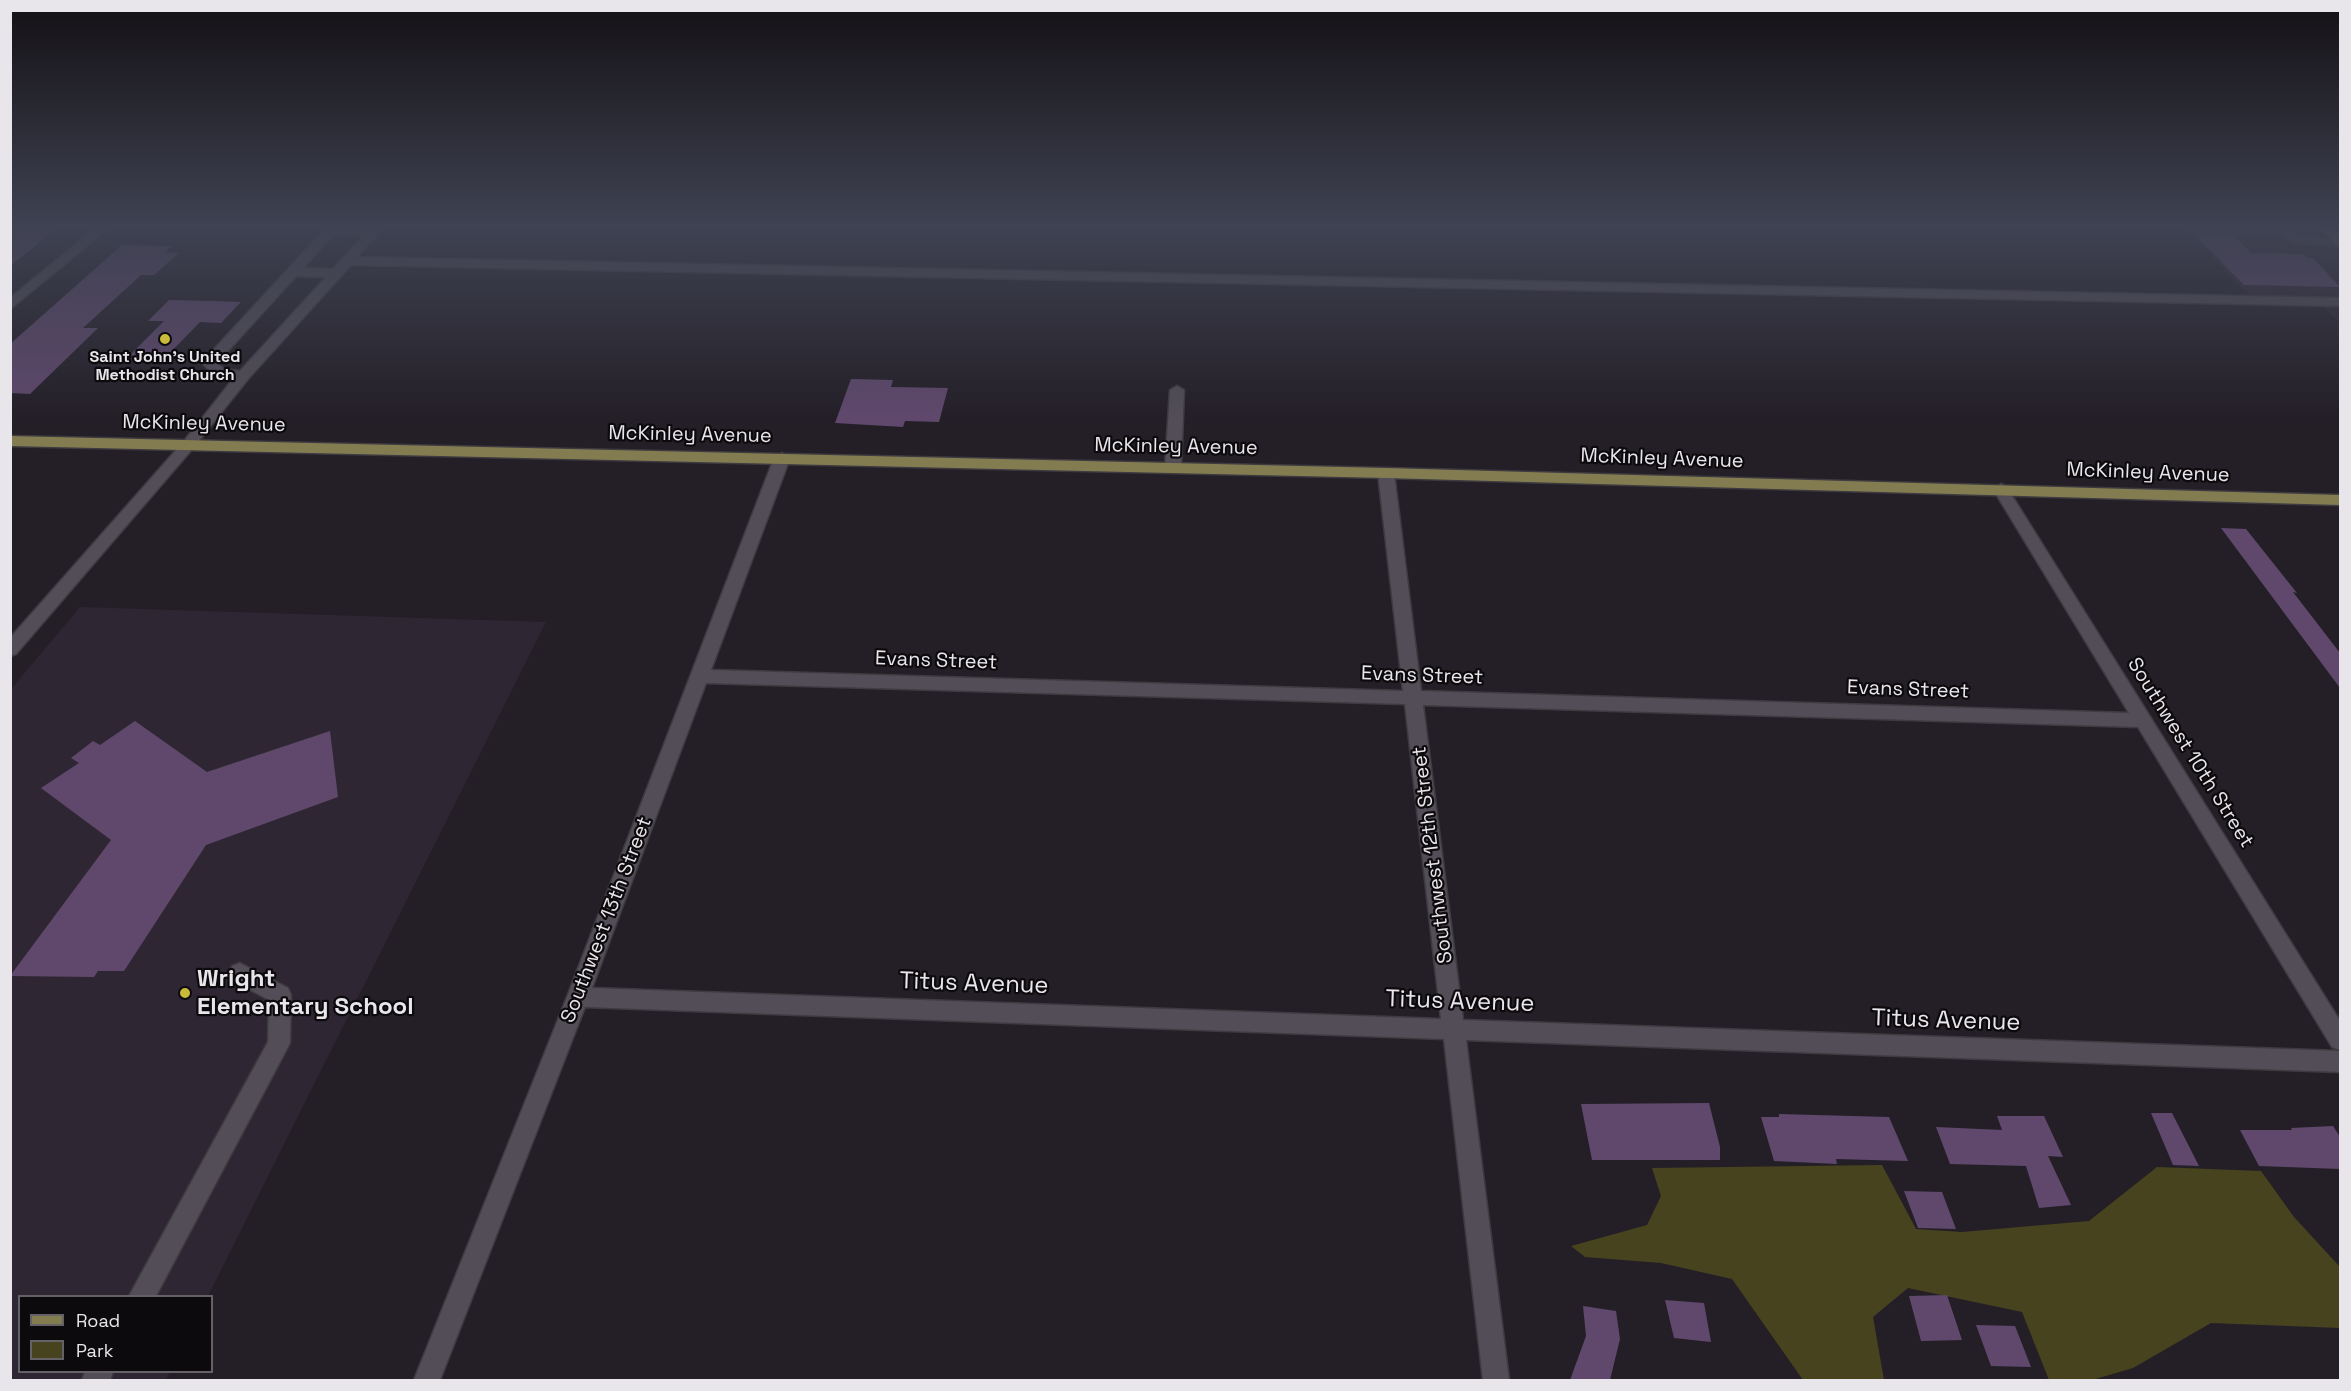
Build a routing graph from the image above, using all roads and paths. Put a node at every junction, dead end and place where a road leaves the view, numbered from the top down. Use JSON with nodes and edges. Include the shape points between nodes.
{"nodes":[{"id":1,"x":26,"y":292,"type":"edge"},
{"id":2,"x":273,"y":292,"type":"edge"},
{"id":3,"x":320,"y":292,"type":"edge"},
{"id":4,"x":1850,"y":292,"type":"edge"},
{"id":5,"x":2340,"y":302,"type":"edge"},
{"id":6,"x":10,"y":305,"type":"edge"},
{"id":7,"x":243,"y":376,"type":"junction"},
{"id":8,"x":1177,"y":390,"type":"dead end"},
{"id":9,"x":10,"y":441,"type":"edge"},
{"id":10,"x":189,"y":444,"type":"junction"},
{"id":11,"x":782,"y":458,"type":"junction"},
{"id":12,"x":1173,"y":468,"type":"junction"},
{"id":13,"x":1386,"y":473,"type":"junction"},
{"id":14,"x":2001,"y":489,"type":"junction"},
{"id":15,"x":2340,"y":500,"type":"edge"},
{"id":16,"x":10,"y":650,"type":"edge"},
{"id":17,"x":700,"y":676,"type":"junction"},
{"id":18,"x":1414,"y":698,"type":"junction"},
{"id":19,"x":2143,"y":720,"type":"junction"},
{"id":20,"x":240,"y":973,"type":"dead end"},
{"id":21,"x":578,"y":997,"type":"junction"},
{"id":22,"x":1454,"y":1029,"type":"junction"},
{"id":23,"x":2340,"y":1040,"type":"edge"},
{"id":24,"x":2340,"y":1062,"type":"edge"},
{"id":25,"x":143,"y":1295,"type":"edge"},
{"id":26,"x":427,"y":1380,"type":"edge"},
{"id":27,"x":1497,"y":1380,"type":"edge"}],
"edges":[{"from":1,"to":6,"type":"street"},
{"from":2,"to":7,"type":"street","via":[[209,363],[220,373]]},
{"from":3,"to":7,"type":"street"},
{"from":4,"to":5,"type":"street"},
{"from":7,"to":10,"type":"street"},
{"from":8,"to":12,"type":"street"},
{"from":9,"to":10,"type":"main road","name":"McKinley Avenue"},
{"from":10,"to":11,"type":"main road","name":"McKinley Avenue"},
{"from":10,"to":16,"type":"street"},
{"from":11,"to":12,"type":"main road","name":"McKinley Avenue"},
{"from":11,"to":17,"type":"street","name":"Southwest 13th Street"},
{"from":12,"to":13,"type":"main road","name":"McKinley Avenue"},
{"from":13,"to":14,"type":"main road","name":"McKinley Avenue"},
{"from":13,"to":18,"type":"street","name":"Southwest 12th Street"},
{"from":14,"to":15,"type":"main road","name":"McKinley Avenue"},
{"from":14,"to":19,"type":"street","name":"Southwest 10th Street"},
{"from":17,"to":18,"type":"street","name":"Evans Street"},
{"from":17,"to":21,"type":"street","name":"Southwest 13th Street"},
{"from":18,"to":19,"type":"street","name":"Evans Street"},
{"from":18,"to":22,"type":"street","name":"Southwest 12th Street"},
{"from":19,"to":23,"type":"street","name":"Southwest 10th Street"},
{"from":20,"to":25,"type":"street","via":[[280,995],[279,1043]]},
{"from":21,"to":22,"type":"street","name":"Titus Avenue"},
{"from":21,"to":26,"type":"street","name":"Southwest 13th Street"},
{"from":22,"to":24,"type":"street","name":"Titus Avenue"},
{"from":22,"to":27,"type":"street","name":"Southwest 12th Street"}]}
